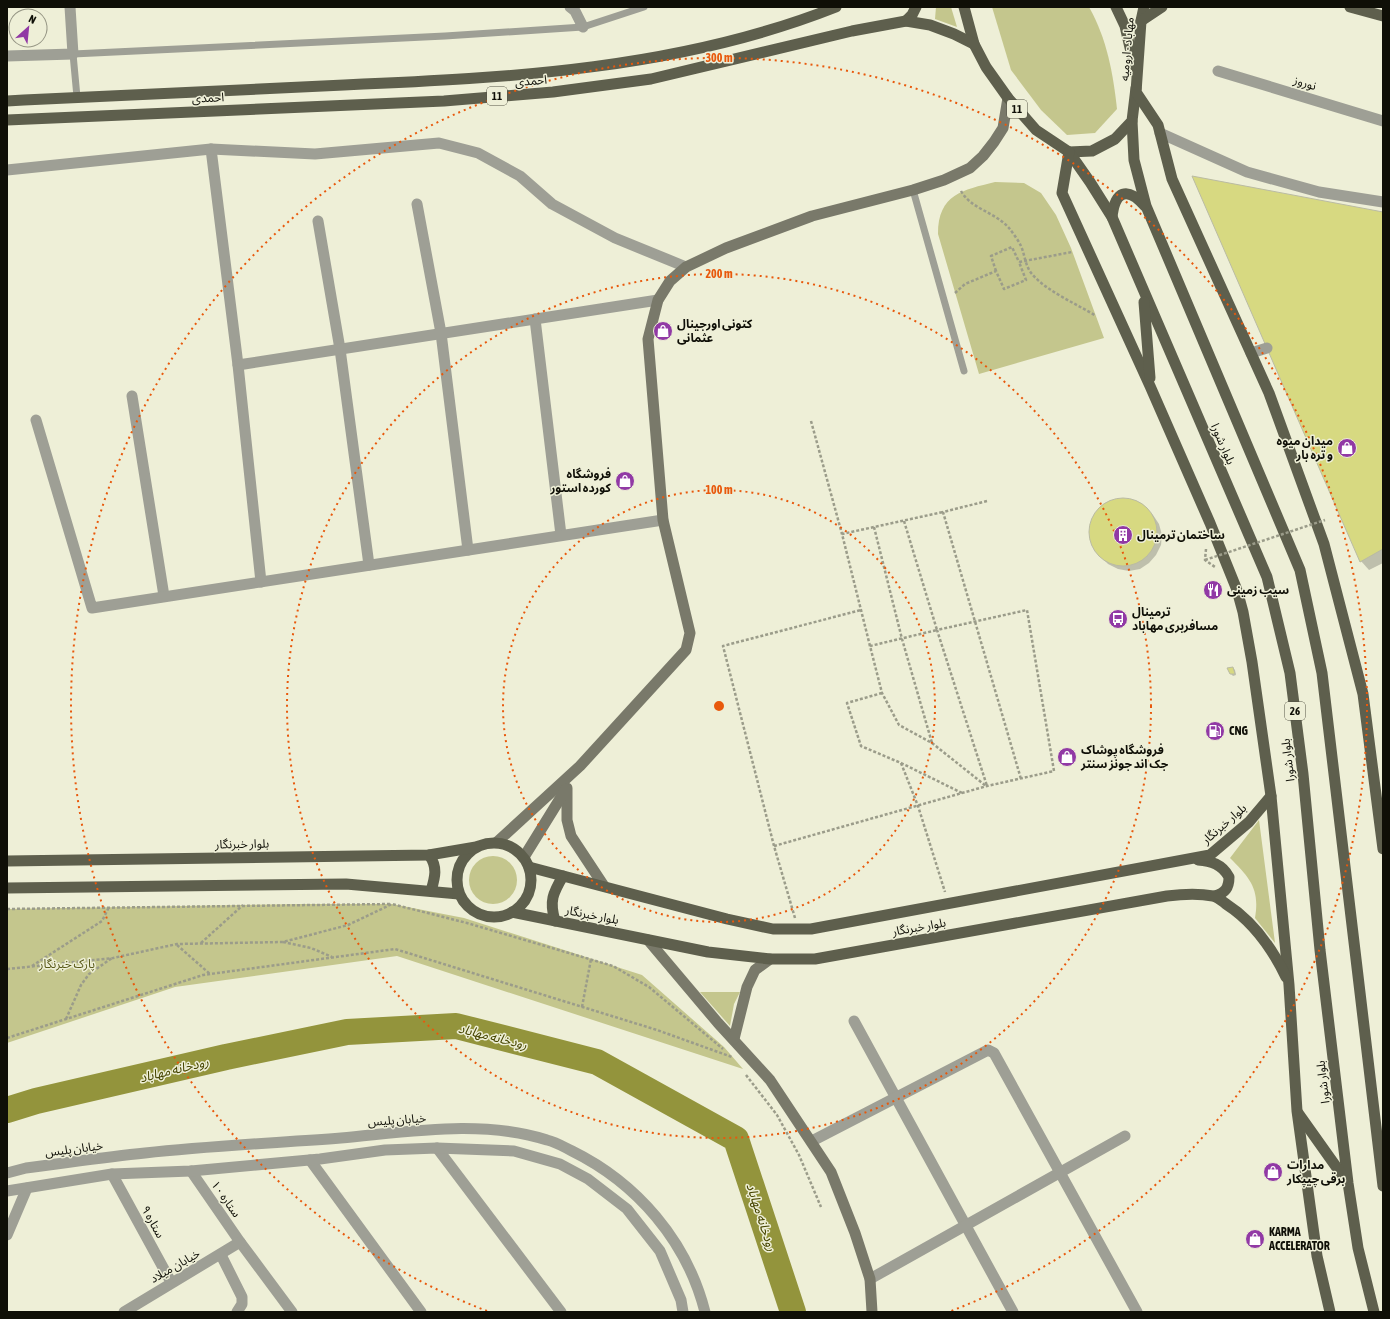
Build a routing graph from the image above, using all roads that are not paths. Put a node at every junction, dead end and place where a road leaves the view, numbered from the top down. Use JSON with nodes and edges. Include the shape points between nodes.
{"nodes":[{"id":1,"x":70,"y":7,"type":"edge"},
{"id":2,"x":570,"y":7,"type":"edge"},
{"id":3,"x":644,"y":7,"type":"edge"},
{"id":4,"x":836,"y":7,"type":"edge"},
{"id":5,"x":916,"y":7,"type":"edge"},
{"id":6,"x":964,"y":7,"type":"edge"},
{"id":7,"x":1116,"y":7,"type":"edge"},
{"id":8,"x":1144,"y":7,"type":"edge"},
{"id":9,"x":1162,"y":7,"type":"edge"},
{"id":10,"x":1350,"y":7,"type":"edge"},
{"id":11,"x":1383,"y":16,"type":"edge"},
{"id":12,"x":906,"y":21,"type":"junction"},
{"id":13,"x":1141,"y":21,"type":"junction"},
{"id":14,"x":584,"y":27,"type":"junction"},
{"id":15,"x":974,"y":44,"type":"junction"},
{"id":16,"x":73,"y":54,"type":"junction"},
{"id":17,"x":7,"y":56,"type":"edge"},
{"id":18,"x":1218,"y":70,"type":"dead end"},
{"id":19,"x":1136,"y":92,"type":"junction"},
{"id":20,"x":77,"y":97,"type":"junction"},
{"id":21,"x":1008,"y":98,"type":"junction"},
{"id":22,"x":7,"y":100,"type":"edge"},
{"id":23,"x":7,"y":120,"type":"edge"},
{"id":24,"x":1132,"y":121,"type":"junction"},
{"id":25,"x":1383,"y":121,"type":"edge"},
{"id":26,"x":1160,"y":133,"type":"junction"},
{"id":27,"x":211,"y":149,"type":"junction"},
{"id":28,"x":1068,"y":152,"type":"junction"},
{"id":29,"x":7,"y":170,"type":"edge"},
{"id":30,"x":913,"y":190,"type":"junction"},
{"id":31,"x":1383,"y":202,"type":"edge"},
{"id":32,"x":417,"y":204,"type":"dead end"},
{"id":33,"x":1146,"y":206,"type":"junction"},
{"id":34,"x":1112,"y":218,"type":"junction"},
{"id":35,"x":318,"y":221,"type":"dead end"},
{"id":36,"x":686,"y":267,"type":"junction"},
{"id":37,"x":1143,"y":293,"type":"junction"},
{"id":38,"x":658,"y":300,"type":"junction"},
{"id":39,"x":535,"y":319,"type":"junction"},
{"id":40,"x":441,"y":334,"type":"junction"},
{"id":41,"x":1267,"y":348,"type":"dead end"},
{"id":42,"x":340,"y":349,"type":"junction"},
{"id":43,"x":1251,"y":353,"type":"junction"},
{"id":44,"x":238,"y":364,"type":"junction"},
{"id":45,"x":964,"y":371,"type":"dead end"},
{"id":46,"x":1150,"y":386,"type":"junction"},
{"id":47,"x":132,"y":396,"type":"dead end"},
{"id":48,"x":36,"y":420,"type":"dead end"},
{"id":49,"x":663,"y":520,"type":"junction"},
{"id":50,"x":561,"y":535,"type":"junction"},
{"id":51,"x":468,"y":550,"type":"junction"},
{"id":52,"x":369,"y":565,"type":"junction"},
{"id":53,"x":261,"y":582,"type":"junction"},
{"id":54,"x":164,"y":596,"type":"junction"},
{"id":55,"x":580,"y":766,"type":"junction"},
{"id":56,"x":567,"y":788,"type":"junction"},
{"id":57,"x":1271,"y":796,"type":"junction"},
{"id":58,"x":497,"y":842,"type":"junction"},
{"id":59,"x":476,"y":847,"type":"junction"},
{"id":60,"x":1383,"y":849,"type":"edge"},
{"id":61,"x":429,"y":855,"type":"junction"},
{"id":62,"x":1186,"y":860,"type":"junction"},
{"id":63,"x":7,"y":861,"type":"edge"},
{"id":64,"x":526,"y":862,"type":"junction"},
{"id":65,"x":563,"y":876,"type":"junction"},
{"id":66,"x":604,"y":886,"type":"junction"},
{"id":67,"x":7,"y":888,"type":"edge"},
{"id":68,"x":432,"y":891,"type":"junction"},
{"id":69,"x":459,"y":894,"type":"junction"},
{"id":70,"x":1215,"y":896,"type":"junction"},
{"id":71,"x":512,"y":912,"type":"junction"},
{"id":72,"x":555,"y":921,"type":"junction"},
{"id":73,"x":648,"y":940,"type":"junction"},
{"id":74,"x":770,"y":959,"type":"junction"},
{"id":75,"x":1289,"y":984,"type":"junction"},
{"id":76,"x":854,"y":1021,"type":"dead end"},
{"id":77,"x":734,"y":1039,"type":"junction"},
{"id":78,"x":895,"y":1097,"type":"junction"},
{"id":79,"x":1297,"y":1111,"type":"junction"},
{"id":80,"x":518,"y":1132,"type":"junction"},
{"id":81,"x":1125,"y":1136,"type":"dead end"},
{"id":82,"x":812,"y":1141,"type":"junction"},
{"id":83,"x":437,"y":1148,"type":"junction"},
{"id":84,"x":514,"y":1151,"type":"junction"},
{"id":85,"x":310,"y":1160,"type":"junction"},
{"id":86,"x":191,"y":1171,"type":"junction"},
{"id":87,"x":1061,"y":1172,"type":"junction"},
{"id":88,"x":7,"y":1173,"type":"edge"},
{"id":89,"x":112,"y":1174,"type":"junction"},
{"id":90,"x":1348,"y":1183,"type":"junction"},
{"id":91,"x":1383,"y":1186,"type":"edge"},
{"id":92,"x":27,"y":1188,"type":"junction"},
{"id":93,"x":7,"y":1191,"type":"edge"},
{"id":94,"x":966,"y":1226,"type":"junction"},
{"id":95,"x":7,"y":1235,"type":"edge"},
{"id":96,"x":240,"y":1242,"type":"junction"},
{"id":97,"x":220,"y":1255,"type":"junction"},
{"id":98,"x":870,"y":1279,"type":"junction"},
{"id":99,"x":171,"y":1282,"type":"junction"},
{"id":100,"x":1372,"y":1309,"type":"edge"},
{"id":101,"x":124,"y":1312,"type":"edge"},
{"id":102,"x":237,"y":1312,"type":"edge"},
{"id":103,"x":292,"y":1312,"type":"edge"},
{"id":104,"x":421,"y":1312,"type":"edge"},
{"id":105,"x":561,"y":1312,"type":"edge"},
{"id":106,"x":683,"y":1312,"type":"edge"},
{"id":107,"x":704,"y":1312,"type":"edge"},
{"id":108,"x":872,"y":1312,"type":"edge"},
{"id":109,"x":1013,"y":1312,"type":"edge"},
{"id":110,"x":1137,"y":1312,"type":"edge"},
{"id":111,"x":1330,"y":1312,"type":"edge"}],
"edges":[{"from":1,"to":16,"type":"street"},
{"from":2,"to":14,"type":"street"},
{"from":3,"to":14,"type":"lane"},
{"from":4,"to":20,"type":"main road","name":"احمدی","number":"11","via":[[795,22],[689,51],[642,61],[554,72],[435,81]]},
{"from":5,"to":12,"type":"main road"},
{"from":6,"to":15,"type":"main road","number":"11"},
{"from":7,"to":19,"type":"main road","via":[[1125,26],[1134,59]]},
{"from":8,"to":13,"type":"main road","name":"مهاباد - ارومیه"},
{"from":9,"to":13,"type":"main road"},
{"from":10,"to":11,"type":"main road"},
{"from":12,"to":15,"type":"main road","name":"احمدی","number":"11","via":[[930,25]]},
{"from":12,"to":23,"type":"main road","name":"احمدی","number":"11","via":[[852,31],[651,79],[553,92],[444,100]]},
{"from":13,"to":19,"type":"main road","name":"مهاباد - ارومیه"},
{"from":14,"to":16,"type":"lane"},
{"from":15,"to":21,"type":"main road","number":"11"},
{"from":16,"to":17,"type":"street"},
{"from":16,"to":20,"type":"lane"},
{"from":18,"to":25,"type":"street","name":"نوروز"},
{"from":19,"to":24,"type":"main road","name":"بلوار شورا"},
{"from":19,"to":26,"type":"main road","via":[[1154,118]]},
{"from":20,"to":22,"type":"main road","name":"احمدی","number":"11"},
{"from":21,"to":28,"type":"main road","number":"11","via":[[1036,130]]},
{"from":21,"to":30,"type":"main road","via":[[1003,128],[984,156],[970,168]]},
{"from":24,"to":28,"type":"main road","via":[[1116,139],[1092,151]]},
{"from":24,"to":33,"type":"main road","name":"بلوار شورا","via":[[1134,160]]},
{"from":26,"to":31,"type":"street","via":[[1254,174],[1319,192]]},
{"from":26,"to":43,"type":"main road","via":[[1172,179]]},
{"from":27,"to":29,"type":"street"},
{"from":27,"to":36,"type":"street","via":[[315,154],[439,143],[478,153],[520,176],[559,208],[614,238]]},
{"from":27,"to":44,"type":"street"},
{"from":28,"to":34,"type":"main road","name":"بلوار شورا","number":"26"},
{"from":28,"to":46,"type":"main road","via":[[1062,193]]},
{"from":30,"to":36,"type":"main road","via":[[812,216],[726,248]]},
{"from":30,"to":45,"type":"lane"},
{"from":32,"to":40,"type":"street"},
{"from":33,"to":34,"type":"main road","via":[[1136,196],[1128,193],[1119,196],[1113,204]]},
{"from":33,"to":91,"type":"main road","name":"بلوار شورا","via":[[1300,570],[1323,681]]},
{"from":34,"to":37,"type":"main road","name":"بلوار شورا","number":"26"},
{"from":35,"to":42,"type":"street"},
{"from":36,"to":38,"type":"main road","via":[[670,281]]},
{"from":37,"to":46,"type":"main road"},
{"from":37,"to":90,"type":"main road","name":"بلوار شورا","number":"26","via":[[1267,577],[1290,673]]},
{"from":38,"to":39,"type":"street"},
{"from":38,"to":49,"type":"main road","via":[[648,339]]},
{"from":39,"to":40,"type":"street"},
{"from":39,"to":50,"type":"street"},
{"from":40,"to":42,"type":"street"},
{"from":40,"to":51,"type":"street"},
{"from":41,"to":43,"type":"street"},
{"from":42,"to":44,"type":"street"},
{"from":42,"to":52,"type":"street"},
{"from":43,"to":60,"type":"main road","via":[[1269,393],[1324,544],[1363,694]]},
{"from":44,"to":53,"type":"street"},
{"from":46,"to":57,"type":"main road","via":[[1237,590],[1252,662]]},
{"from":47,"to":54,"type":"street"},
{"from":48,"to":54,"type":"street","via":[[92,608]]},
{"from":49,"to":50,"type":"street"},
{"from":49,"to":55,"type":"main road","via":[[690,633],[686,650]]},
{"from":50,"to":51,"type":"street"},
{"from":51,"to":52,"type":"street"},
{"from":52,"to":53,"type":"street"},
{"from":53,"to":54,"type":"street"},
{"from":55,"to":56,"type":"main road"},
{"from":55,"to":58,"type":"main road"},
{"from":56,"to":64,"type":"main road"},
{"from":56,"to":66,"type":"main road","via":[[567,820],[571,836]]},
{"from":57,"to":62,"type":"main road","name":"بلوار خبرنگار","via":[[1249,822],[1210,855]]},
{"from":57,"to":75,"type":"main road"},
{"from":58,"to":59,"type":"main road"},
{"from":58,"to":64,"type":"main road","via":[[516,850]]},
{"from":59,"to":61,"type":"main road","name":"بلوار خبرنگار"},
{"from":59,"to":69,"type":"main road","via":[[461,861],[457,871]]},
{"from":61,"to":63,"type":"main road","name":"بلوار خبرنگار"},
{"from":61,"to":68,"type":"main road","via":[[436,871]]},
{"from":62,"to":66,"type":"main road","name":"بلوار خبرنگار","via":[[811,929],[773,929]]},
{"from":62,"to":70,"type":"main road","via":[[1205,860],[1217,864],[1227,872],[1229,884],[1226,890]]},
{"from":64,"to":65,"type":"main road","name":"بلوار خبرنگار"},
{"from":64,"to":71,"type":"main road","via":[[531,877],[530,888],[526,898]]},
{"from":65,"to":66,"type":"main road","name":"بلوار خبرنگار"},
{"from":65,"to":72,"type":"main road","via":[[552,898],[551,909]]},
{"from":67,"to":68,"type":"main road","via":[[346,884]]},
{"from":68,"to":69,"type":"main road"},
{"from":69,"to":71,"type":"main road","via":[[471,909],[480,914],[491,917]]},
{"from":70,"to":74,"type":"main road","name":"بلوار خبرنگار","via":[[1167,896],[815,959]]},
{"from":70,"to":75,"type":"main road","via":[[1237,911],[1256,929],[1274,953]]},
{"from":71,"to":72,"type":"main road","name":"بلوار خبرنگار"},
{"from":72,"to":73,"type":"main road","name":"بلوار خبرنگار"},
{"from":73,"to":74,"type":"main road","name":"بلوار خبرنگار","via":[[708,952]]},
{"from":73,"to":77,"type":"main road"},
{"from":74,"to":77,"type":"main road","via":[[755,970],[747,987]]},
{"from":75,"to":79,"type":"main road"},
{"from":76,"to":78,"type":"street"},
{"from":77,"to":82,"type":"main road","via":[[770,1080]]},
{"from":78,"to":82,"type":"street"},
{"from":78,"to":87,"type":"street","via":[[988,1050],[994,1053]]},
{"from":78,"to":94,"type":"street"},
{"from":79,"to":90,"type":"main road"},
{"from":79,"to":111,"type":"main road","via":[[1317,1256]]},
{"from":80,"to":84,"type":"street"},
{"from":80,"to":88,"type":"street","name":"خیابان پلیس","via":[[457,1129],[144,1153],[26,1168]]},
{"from":80,"to":107,"type":"street","name":"خیابان پلیس","via":[[550,1140],[590,1160],[633,1191],[661,1222],[687,1262]]},
{"from":81,"to":87,"type":"street"},
{"from":82,"to":98,"type":"main road","via":[[831,1172]]},
{"from":83,"to":84,"type":"street"},
{"from":83,"to":85,"type":"street","via":[[385,1150]]},
{"from":83,"to":105,"type":"street"},
{"from":84,"to":106,"type":"street","via":[[560,1164],[582,1176],[627,1209],[660,1251],[681,1300]]},
{"from":85,"to":86,"type":"street"},
{"from":85,"to":104,"type":"street"},
{"from":86,"to":89,"type":"street"},
{"from":86,"to":96,"type":"street","name":"ستاره ۱۰"},
{"from":87,"to":94,"type":"street"},
{"from":87,"to":110,"type":"street"},
{"from":89,"to":92,"type":"street"},
{"from":89,"to":99,"type":"street","name":"ستاره ۹"},
{"from":90,"to":100,"type":"main road","name":"بلوار شورا","number":"26","via":[[1358,1248]]},
{"from":92,"to":93,"type":"street"},
{"from":92,"to":95,"type":"street"},
{"from":94,"to":98,"type":"street"},
{"from":94,"to":109,"type":"street"},
{"from":96,"to":97,"type":"street","name":"خیابان میلاد"},
{"from":96,"to":103,"type":"street","name":"ستاره ۱۰"},
{"from":97,"to":99,"type":"street","name":"خیابان میلاد"},
{"from":97,"to":102,"type":"street","via":[[242,1297],[242,1304]]},
{"from":98,"to":108,"type":"main road"},
{"from":99,"to":101,"type":"street","name":"خیابان میلاد"}]}
